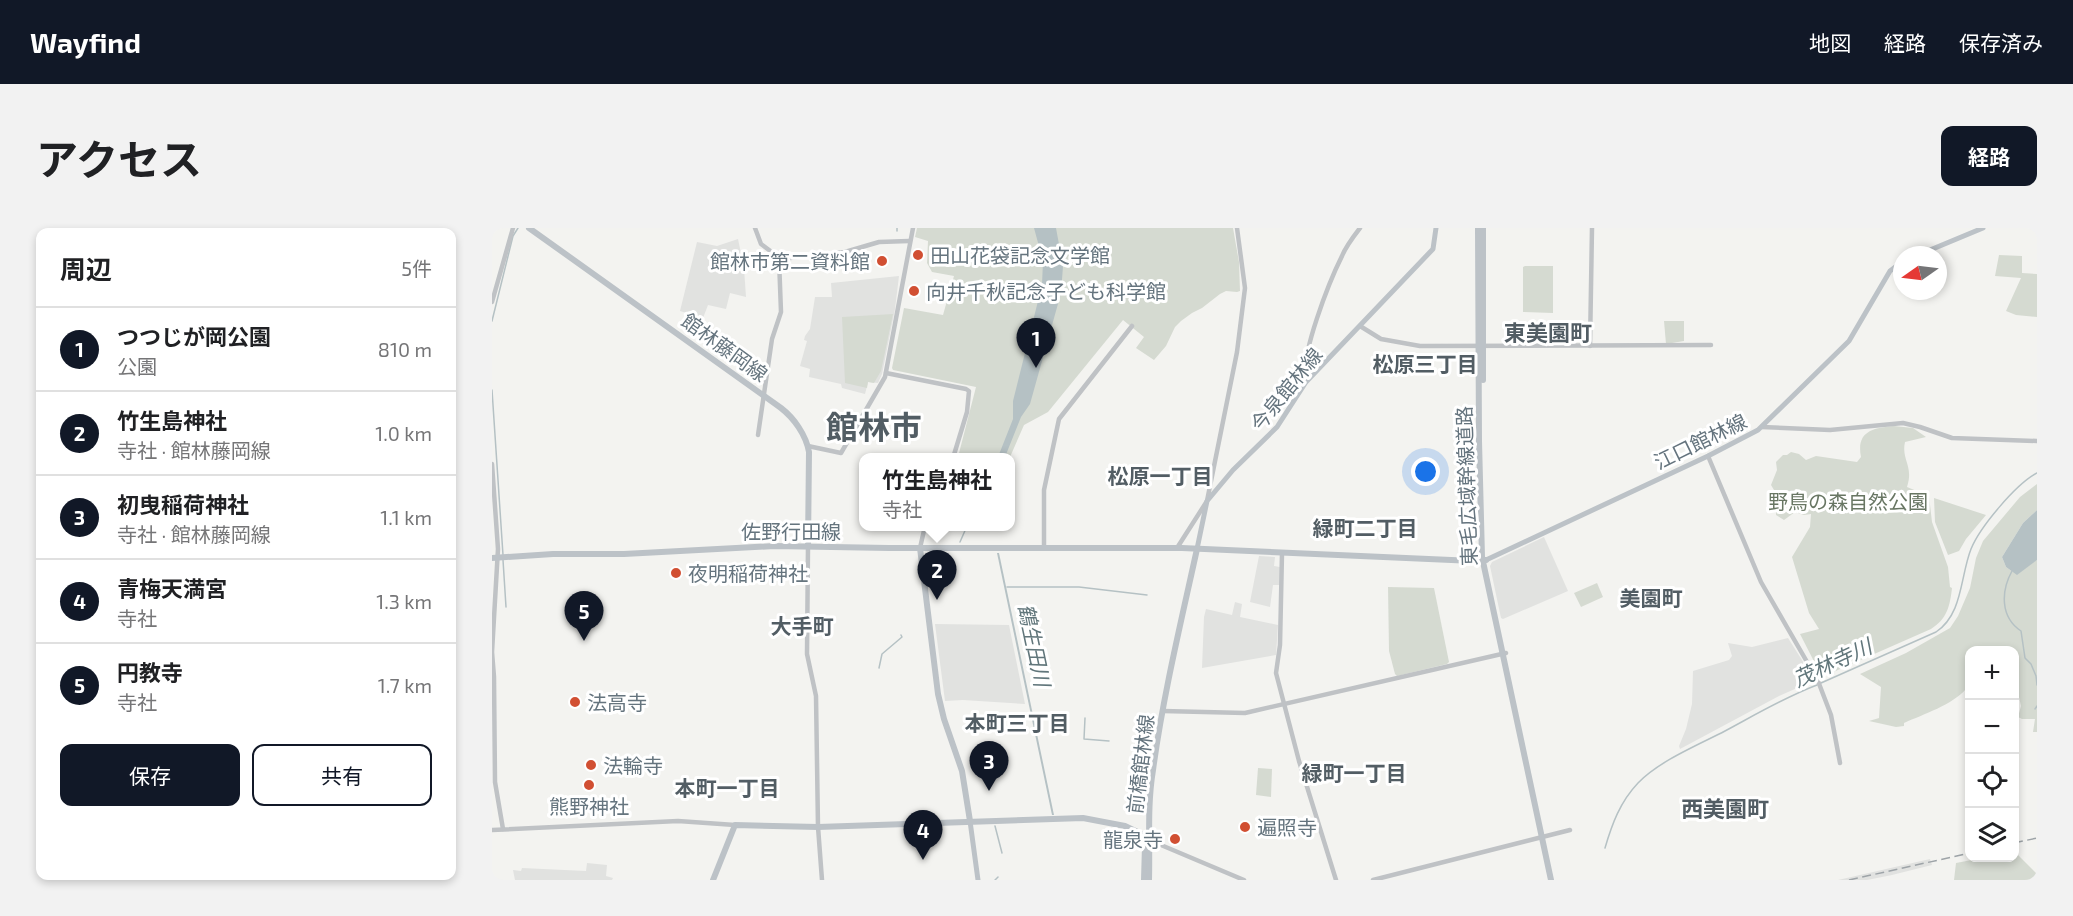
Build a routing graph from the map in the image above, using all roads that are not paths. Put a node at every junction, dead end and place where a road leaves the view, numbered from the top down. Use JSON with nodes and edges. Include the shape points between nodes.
{"nodes":[{"id":1,"x":513,"y":228,"type":"edge"},
{"id":2,"x":529,"y":228,"type":"edge"},
{"id":3,"x":755,"y":228,"type":"edge"},
{"id":4,"x":913,"y":228,"type":"edge"},
{"id":5,"x":1237,"y":228,"type":"edge"},
{"id":6,"x":1360,"y":228,"type":"edge"},
{"id":7,"x":1436,"y":228,"type":"edge"},
{"id":8,"x":1480,"y":228,"type":"edge"},
{"id":9,"x":1592,"y":228,"type":"edge"},
{"id":10,"x":1983,"y":228,"type":"edge"},
{"id":11,"x":909,"y":241,"type":"junction"},
{"id":12,"x":1940,"y":246,"type":"edge"},
{"id":13,"x":778,"y":258,"type":"junction"},
{"id":14,"x":1893,"y":269,"type":"edge"},
{"id":15,"x":492,"y":302,"type":"edge"},
{"id":16,"x":1132,"y":326,"type":"dead end"},
{"id":17,"x":1360,"y":326,"type":"junction"},
{"id":18,"x":1711,"y":345,"type":"dead end"},
{"id":19,"x":1481,"y":346,"type":"junction"},
{"id":20,"x":1590,"y":346,"type":"junction"},
{"id":21,"x":886,"y":373,"type":"junction"},
{"id":22,"x":1306,"y":382,"type":"junction"},
{"id":23,"x":763,"y":396,"type":"junction"},
{"id":24,"x":1762,"y":428,"type":"junction"},
{"id":25,"x":758,"y":435,"type":"dead end"},
{"id":26,"x":2037,"y":441,"type":"edge"},
{"id":27,"x":808,"y":446,"type":"junction"},
{"id":28,"x":955,"y":453,"type":"edge"},
{"id":29,"x":1708,"y":456,"type":"junction"},
{"id":30,"x":492,"y":464,"type":"edge"},
{"id":31,"x":1207,"y":501,"type":"junction"},
{"id":32,"x":924,"y":531,"type":"edge"},
{"id":33,"x":808,"y":546,"type":"junction"},
{"id":34,"x":920,"y":548,"type":"junction"},
{"id":35,"x":1044,"y":548,"type":"junction"},
{"id":36,"x":1177,"y":548,"type":"junction"},
{"id":37,"x":1197,"y":549,"type":"junction"},
{"id":38,"x":1282,"y":553,"type":"junction"},
{"id":39,"x":495,"y":558,"type":"edge"},
{"id":40,"x":1485,"y":560,"type":"junction"},
{"id":41,"x":1504,"y":654,"type":"junction"},
{"id":42,"x":1284,"y":704,"type":"junction"},
{"id":43,"x":1163,"y":711,"type":"junction"},
{"id":44,"x":1840,"y":763,"type":"dead end"},
{"id":45,"x":970,"y":821,"type":"junction"},
{"id":46,"x":735,"y":825,"type":"junction"},
{"id":47,"x":818,"y":826,"type":"junction"},
{"id":48,"x":503,"y":829,"type":"junction"},
{"id":49,"x":492,"y":830,"type":"edge"},
{"id":50,"x":1570,"y":830,"type":"dead end"},
{"id":51,"x":1543,"y":836,"type":"junction"},
{"id":52,"x":1148,"y":837,"type":"junction"},
{"id":53,"x":712,"y":880,"type":"edge"},
{"id":54,"x":822,"y":880,"type":"edge"},
{"id":55,"x":978,"y":880,"type":"edge"},
{"id":56,"x":1146,"y":880,"type":"edge"},
{"id":57,"x":1244,"y":880,"type":"edge"},
{"id":58,"x":1336,"y":880,"type":"edge"},
{"id":59,"x":1373,"y":880,"type":"edge"},
{"id":60,"x":1552,"y":880,"type":"edge"}],
"edges":[{"from":1,"to":15,"type":"street"},
{"from":2,"to":23,"type":"main road","name":"館林藤岡線"},
{"from":3,"to":13,"type":"street","via":[[760,244]]},
{"from":4,"to":11,"type":"street"},
{"from":5,"to":31,"type":"street","via":[[1244,304]]},
{"from":6,"to":22,"type":"street","via":[[1341,257],[1325,298],[1310,344]]},
{"from":7,"to":17,"type":"main road","name":"今泉館林線","via":[[1433,249]]},
{"from":8,"to":19,"type":"main road","name":"東毛広域幹線道路"},
{"from":9,"to":20,"type":"street"},
{"from":10,"to":12,"type":"main road"},
{"from":11,"to":13,"type":"street"},
{"from":11,"to":21,"type":"street"},
{"from":13,"to":23,"type":"street","via":[[781,312],[772,339]]},
{"from":14,"to":24,"type":"main road","name":"江口館林線","via":[[1849,341]]},
{"from":16,"to":35,"type":"street","via":[[1059,419],[1044,490]]},
{"from":17,"to":19,"type":"street","via":[[1398,344]]},
{"from":17,"to":22,"type":"main road","name":"今泉館林線"},
{"from":18,"to":20,"type":"street"},
{"from":19,"to":20,"type":"street"},
{"from":19,"to":40,"type":"main road","name":"東毛広域幹線道路","via":[[1479,450]]},
{"from":21,"to":27,"type":"street","via":[[841,453]]},
{"from":21,"to":28,"type":"street","via":[[969,391]]},
{"from":22,"to":31,"type":"main road","name":"今泉館林線","via":[[1277,427]]},
{"from":23,"to":25,"type":"street"},
{"from":23,"to":27,"type":"main road","name":"館林藤岡線","via":[[792,418]]},
{"from":24,"to":26,"type":"street","via":[[1830,430],[1903,423],[1952,438]]},
{"from":24,"to":29,"type":"main road","name":"江口館林線"},
{"from":27,"to":33,"type":"main road","name":"館林藤岡線"},
{"from":29,"to":40,"type":"main road","name":"江口館林線"},
{"from":29,"to":44,"type":"street","via":[[1761,582],[1821,687]]},
{"from":30,"to":39,"type":"street"},
{"from":31,"to":36,"type":"street"},
{"from":31,"to":37,"type":"main road","name":"今泉館林線"},
{"from":32,"to":34,"type":"street"},
{"from":33,"to":34,"type":"main road","name":"佐野行田線"},
{"from":33,"to":39,"type":"main road","name":"佐野行田線"},
{"from":33,"to":47,"type":"street","via":[[807,654],[817,705]]},
{"from":34,"to":35,"type":"main road","name":"佐野行田線"},
{"from":34,"to":45,"type":"main road","via":[[938,694],[960,764]]},
{"from":35,"to":36,"type":"main road","name":"佐野行田線"},
{"from":36,"to":37,"type":"main road","name":"佐野行田線"},
{"from":37,"to":38,"type":"main road"},
{"from":37,"to":43,"type":"main road","name":"前橋館林線"},
{"from":38,"to":40,"type":"main road"},
{"from":38,"to":42,"type":"street","via":[[1276,673]]},
{"from":39,"to":48,"type":"street","via":[[495,782]]},
{"from":40,"to":41,"type":"main road","name":"東毛広域幹線道路"},
{"from":41,"to":42,"type":"street"},
{"from":41,"to":51,"type":"main road","name":"東毛広域幹線道路"},
{"from":42,"to":43,"type":"street","via":[[1245,713]]},
{"from":42,"to":58,"type":"street"},
{"from":43,"to":52,"type":"main road","name":"前橋館林線","via":[[1152,771]]},
{"from":45,"to":47,"type":"main road","name":"前橋館林線"},
{"from":45,"to":52,"type":"main road","name":"前橋館林線","via":[[1089,819],[1125,825]]},
{"from":45,"to":55,"type":"main road"},
{"from":46,"to":47,"type":"main road","name":"前橋館林線"},
{"from":46,"to":48,"type":"street","via":[[678,821]]},
{"from":46,"to":53,"type":"main road"},
{"from":47,"to":54,"type":"street"},
{"from":48,"to":49,"type":"street"},
{"from":50,"to":51,"type":"street"},
{"from":51,"to":59,"type":"street"},
{"from":51,"to":60,"type":"main road","name":"東毛広域幹線道路"},
{"from":52,"to":56,"type":"main road"},
{"from":52,"to":57,"type":"street"}]}
